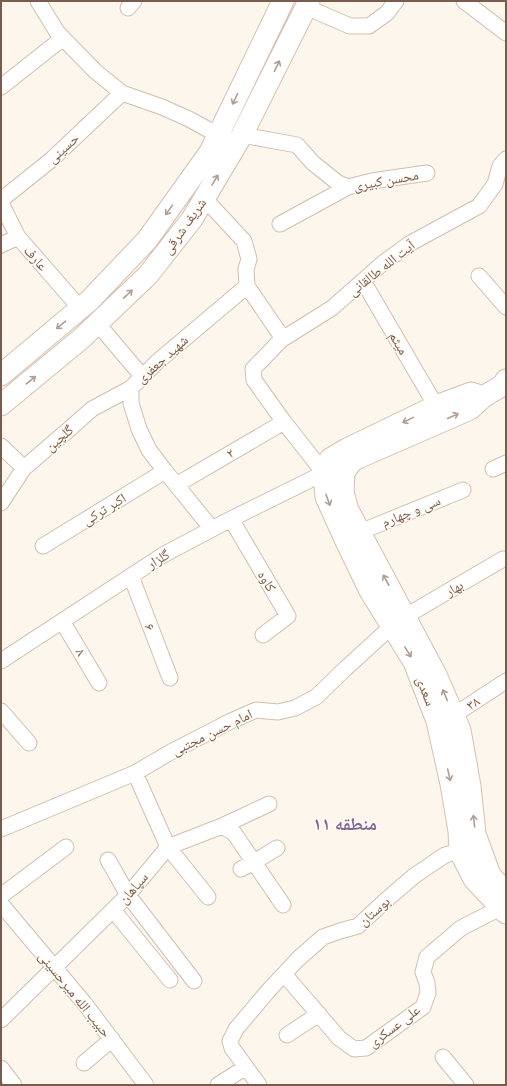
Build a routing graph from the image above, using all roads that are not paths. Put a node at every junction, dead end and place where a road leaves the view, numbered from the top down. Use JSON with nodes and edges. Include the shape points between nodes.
{"nodes":[{"id":1,"x":38,"y":1,"type":"edge"},
{"id":2,"x":396,"y":1,"type":"edge"},
{"id":3,"x":464,"y":1,"type":"edge"},
{"id":4,"x":277,"y":4,"type":"edge"},
{"id":5,"x":307,"y":4,"type":"edge"},
{"id":6,"x":506,"y":33,"type":"edge"},
{"id":7,"x":63,"y":38,"type":"junction"},
{"id":8,"x":1,"y":87,"type":"edge"},
{"id":9,"x":122,"y":93,"type":"junction"},
{"id":10,"x":218,"y":135,"type":"junction"},
{"id":11,"x":242,"y":135,"type":"junction"},
{"id":12,"x":506,"y":159,"type":"edge"},
{"id":13,"x":427,"y":173,"type":"dead end"},
{"id":14,"x":348,"y":187,"type":"junction"},
{"id":15,"x":204,"y":198,"type":"junction"},
{"id":16,"x":1,"y":201,"type":"edge"},
{"id":17,"x":280,"y":224,"type":"dead end"},
{"id":18,"x":18,"y":237,"type":"junction"},
{"id":19,"x":1,"y":245,"type":"edge"},
{"id":20,"x":479,"y":276,"type":"dead end"},
{"id":21,"x":363,"y":281,"type":"junction"},
{"id":22,"x":247,"y":286,"type":"junction"},
{"id":23,"x":506,"y":307,"type":"edge"},
{"id":24,"x":80,"y":308,"type":"junction"},
{"id":25,"x":97,"y":323,"type":"junction"},
{"id":26,"x":281,"y":340,"type":"junction"},
{"id":27,"x":1,"y":374,"type":"edge"},
{"id":28,"x":142,"y":376,"type":"junction"},
{"id":29,"x":505,"y":386,"type":"edge"},
{"id":30,"x":131,"y":388,"type":"junction"},
{"id":31,"x":483,"y":397,"type":"junction"},
{"id":32,"x":1,"y":405,"type":"edge"},
{"id":33,"x":436,"y":406,"type":"junction"},
{"id":34,"x":284,"y":422,"type":"junction"},
{"id":35,"x":1,"y":446,"type":"edge"},
{"id":36,"x":24,"y":468,"type":"junction"},
{"id":37,"x":164,"y":471,"type":"junction"},
{"id":38,"x":334,"y":472,"type":"junction"},
{"id":39,"x":176,"y":485,"type":"junction"},
{"id":40,"x":463,"y":490,"type":"dead end"},
{"id":41,"x":1,"y":503,"type":"edge"},
{"id":42,"x":231,"y":519,"type":"junction"},
{"id":43,"x":212,"y":529,"type":"junction"},
{"id":44,"x":352,"y":536,"type":"junction"},
{"id":45,"x":43,"y":546,"type":"dead end"},
{"id":46,"x":503,"y":559,"type":"dead end"},
{"id":47,"x":131,"y":576,"type":"junction"},
{"id":48,"x":62,"y":621,"type":"junction"},
{"id":49,"x":399,"y":621,"type":"junction"},
{"id":50,"x":263,"y":635,"type":"dead end"},
{"id":51,"x":1,"y":661,"type":"edge"},
{"id":52,"x":170,"y":678,"type":"dead end"},
{"id":53,"x":506,"y":681,"type":"edge"},
{"id":54,"x":99,"y":683,"type":"dead end"},
{"id":55,"x":1,"y":711,"type":"edge"},
{"id":56,"x":445,"y":718,"type":"junction"},
{"id":57,"x":6,"y":726,"type":"edge"},
{"id":58,"x":29,"y":743,"type":"dead end"},
{"id":59,"x":135,"y":774,"type":"junction"},
{"id":60,"x":268,"y":804,"type":"dead end"},
{"id":61,"x":3,"y":825,"type":"edge"},
{"id":62,"x":222,"y":826,"type":"junction"},
{"id":63,"x":480,"y":846,"type":"junction"},
{"id":64,"x":66,"y":847,"type":"dead end"},
{"id":65,"x":168,"y":847,"type":"junction"},
{"id":66,"x":277,"y":848,"type":"dead end"},
{"id":67,"x":460,"y":852,"type":"junction"},
{"id":68,"x":108,"y":860,"type":"dead end"},
{"id":69,"x":247,"y":866,"type":"junction"},
{"id":70,"x":128,"y":895,"type":"junction"},
{"id":71,"x":1,"y":896,"type":"edge"},
{"id":72,"x":208,"y":898,"type":"dead end"},
{"id":73,"x":1,"y":904,"type":"edge"},
{"id":74,"x":504,"y":904,"type":"edge"},
{"id":75,"x":283,"y":906,"type":"dead end"},
{"id":76,"x":113,"y":910,"type":"junction"},
{"id":77,"x":55,"y":968,"type":"junction"},
{"id":78,"x":284,"y":974,"type":"junction"},
{"id":79,"x":170,"y":980,"type":"dead end"},
{"id":80,"x":194,"y":981,"type":"dead end"},
{"id":81,"x":319,"y":1014,"type":"junction"},
{"id":82,"x":1,"y":1020,"type":"edge"},
{"id":83,"x":287,"y":1035,"type":"dead end"},
{"id":84,"x":112,"y":1040,"type":"junction"},
{"id":85,"x":442,"y":1057,"type":"dead end"},
{"id":86,"x":84,"y":1063,"type":"dead end"},
{"id":87,"x":246,"y":1067,"type":"junction"},
{"id":88,"x":1,"y":1068,"type":"edge"},
{"id":89,"x":14,"y":1085,"type":"edge"},
{"id":90,"x":146,"y":1085,"type":"edge"},
{"id":91,"x":218,"y":1085,"type":"edge"},
{"id":92,"x":259,"y":1085,"type":"edge"},
{"id":93,"x":466,"y":1085,"type":"edge"}],
"edges":[{"from":1,"to":7,"type":"street"},
{"from":2,"to":5,"type":"street","via":[[387,13],[369,26],[350,26]]},
{"from":3,"to":6,"type":"street"},
{"from":4,"to":10,"type":"street","name":"شریف شرقی","one_way":true},
{"from":11,"to":5,"type":"street","name":"شریف شرقی","one_way":true},
{"from":7,"to":8,"type":"street"},
{"from":7,"to":9,"type":"street","via":[[95,71]]},
{"from":9,"to":10,"type":"street","via":[[169,110]]},
{"from":9,"to":16,"type":"street","name":"حسینی","via":[[51,160]]},
{"from":10,"to":24,"type":"street","name":"شریف شرقی","one_way":true,"via":[[210,152],[147,240]]},
{"from":11,"to":14,"type":"street","name":"محسن کبیری","via":[[297,145],[313,163],[338,183]]},
{"from":15,"to":11,"type":"street","name":"شریف شرقی","one_way":true},
{"from":12,"to":21,"type":"street","name":"آیت الله طالقانی","via":[[500,166],[495,184],[479,206],[409,244]]},
{"from":13,"to":14,"type":"street","name":"محسن کبیری"},
{"from":14,"to":17,"type":"street"},
{"from":15,"to":22,"type":"street","via":[[244,241],[249,259],[246,269]]},
{"from":25,"to":15,"type":"street","name":"شریف شرقی","one_way":true,"via":[[148,275],[192,219]]},
{"from":16,"to":18,"type":"street","name":"عارف"},
{"from":18,"to":19,"type":"street"},
{"from":18,"to":24,"type":"street","name":"عارف"},
{"from":20,"to":23,"type":"street"},
{"from":21,"to":26,"type":"street","name":"آیت الله طالقانی","via":[[332,308]]},
{"from":21,"to":33,"type":"street","name":"میثم"},
{"from":22,"to":26,"type":"street","via":[[282,337]]},
{"from":22,"to":28,"type":"street","name":"شهید جعفری"},
{"from":24,"to":27,"type":"street","name":"شریف شرقی","one_way":true},
{"from":25,"to":28,"type":"street"},
{"from":32,"to":25,"type":"street","name":"شریف شرقی","one_way":true},
{"from":26,"to":34,"type":"street","name":"آیت الله طالقانی","via":[[253,369],[254,380]]},
{"from":28,"to":30,"type":"street","name":"شهید جعفری"},
{"from":29,"to":31,"type":"street"},
{"from":30,"to":36,"type":"street","name":"گلچین","via":[[92,409]]},
{"from":30,"to":37,"type":"street","name":"شهید جعفری","via":[[131,403],[139,429],[149,450]]},
{"from":31,"to":33,"type":"street","via":[[471,393]]},
{"from":38,"to":31,"type":"street","one_way":true,"via":[[353,460],[470,409]]},
{"from":33,"to":38,"type":"street","one_way":true,"via":[[330,459]]},
{"from":34,"to":38,"type":"street","name":"آیت الله طالقانی"},
{"from":34,"to":39,"type":"street","name":"۲"},
{"from":35,"to":36,"type":"street"},
{"from":36,"to":41,"type":"street","name":"گلچین"},
{"from":37,"to":39,"type":"street","name":"شهید جعفری"},
{"from":37,"to":45,"type":"street","name":"اکبر ترکی"},
{"from":38,"to":42,"type":"street","name":"گلزار"},
{"from":38,"to":44,"type":"street","name":"سعدی","via":[[326,497]]},
{"from":39,"to":43,"type":"street","name":"شهید جعفری"},
{"from":40,"to":44,"type":"street","name":"سی و چهارم"},
{"from":42,"to":43,"type":"street","name":"گلزار"},
{"from":42,"to":50,"type":"street","name":"کاوه","via":[[288,616]]},
{"from":43,"to":47,"type":"street","name":"گلزار","via":[[163,555]]},
{"from":44,"to":49,"type":"street","name":"سعدی","via":[[370,591]]},
{"from":46,"to":49,"type":"street","name":"بهار"},
{"from":47,"to":48,"type":"street","name":"گلزار"},
{"from":47,"to":52,"type":"street","name":"۶"},
{"from":48,"to":51,"type":"street","name":"گلزار"},
{"from":48,"to":54,"type":"street","name":"۸"},
{"from":49,"to":56,"type":"street","name":"سعدی","via":[[414,662]]},
{"from":49,"to":59,"type":"street","name":"امام حسن مجتبی","via":[[316,697],[295,708],[278,712],[256,710],[169,753]]},
{"from":53,"to":56,"type":"street","name":"۳۸"},
{"from":55,"to":57,"type":"street"},
{"from":63,"to":56,"type":"street","name":"سعدی","one_way":true,"via":[[475,834],[460,730]]},
{"from":56,"to":67,"type":"street","name":"سعدی","one_way":true},
{"from":57,"to":58,"type":"street"},
{"from":59,"to":61,"type":"street","name":"امام حسن مجتبی"},
{"from":59,"to":65,"type":"street"},
{"from":60,"to":62,"type":"street","name":"سپاهان"},
{"from":62,"to":65,"type":"street","name":"سپاهان"},
{"from":62,"to":69,"type":"street","via":[[234,833]]},
{"from":63,"to":67,"type":"street","name":"بوستان"},
{"from":63,"to":74,"type":"street","name":"سعدی"},
{"from":64,"to":71,"type":"street"},
{"from":65,"to":70,"type":"street","name":"سپاهان"},
{"from":65,"to":72,"type":"street"},
{"from":66,"to":69,"type":"street"},
{"from":67,"to":74,"type":"street","name":"سعدی","via":[[474,879]]},
{"from":67,"to":78,"type":"street","name":"بوستان","via":[[445,855],[414,876],[358,926],[323,937]]},
{"from":68,"to":70,"type":"street"},
{"from":69,"to":75,"type":"street"},
{"from":70,"to":76,"type":"street","name":"سپاهان"},
{"from":70,"to":80,"type":"street"},
{"from":73,"to":77,"type":"street","name":"حبیب الله میرحسینی"},
{"from":74,"to":81,"type":"street","name":"علی عسکری","via":[[461,928],[427,957],[423,972],[428,993],[423,1007],[366,1048],[354,1049],[339,1038]]},
{"from":76,"to":77,"type":"street","name":"سپاهان"},
{"from":76,"to":79,"type":"street"},
{"from":77,"to":82,"type":"street","name":"سپاهان"},
{"from":77,"to":84,"type":"street","name":"حبیب الله میرحسینی"},
{"from":78,"to":81,"type":"street","name":"علی عسکری"},
{"from":78,"to":87,"type":"street","name":"بوستان","via":[[236,1029],[230,1040],[232,1048]]},
{"from":81,"to":83,"type":"street"},
{"from":84,"to":86,"type":"street"},
{"from":84,"to":90,"type":"street","name":"حبیب الله میرحسینی"},
{"from":85,"to":93,"type":"street"},
{"from":87,"to":91,"type":"street"},
{"from":87,"to":92,"type":"street"},
{"from":88,"to":89,"type":"street"}]}
